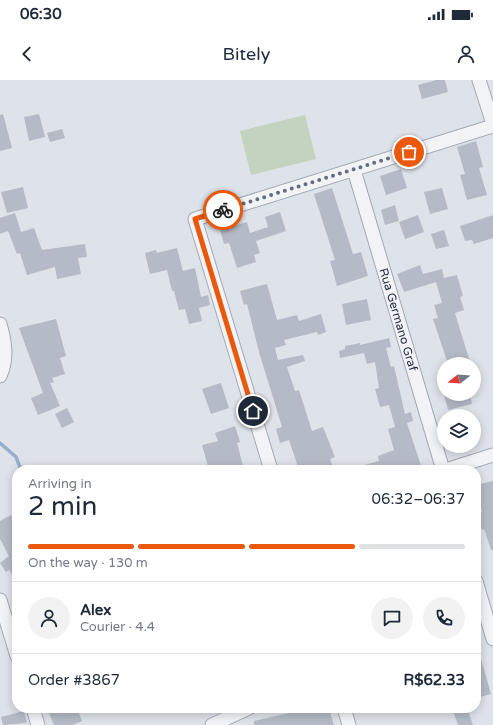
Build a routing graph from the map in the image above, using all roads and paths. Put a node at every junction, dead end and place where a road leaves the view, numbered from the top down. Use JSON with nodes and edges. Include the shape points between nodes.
{"nodes":[{"id":1,"x":480,"y":80,"type":"edge"},
{"id":2,"x":493,"y":125,"type":"edge"},
{"id":3,"x":354,"y":170,"type":"junction"},
{"id":4,"x":0,"y":324,"type":"edge"},
{"id":5,"x":0,"y":376,"type":"edge"},
{"id":6,"x":493,"y":455,"type":"edge"},
{"id":7,"x":269,"y":465,"type":"edge"},
{"id":8,"x":442,"y":465,"type":"edge"},
{"id":9,"x":462,"y":465,"type":"edge"},
{"id":10,"x":481,"y":598,"type":"edge"},
{"id":11,"x":0,"y":600,"type":"edge"},
{"id":12,"x":493,"y":639,"type":"edge"},
{"id":13,"x":12,"y":640,"type":"edge"},
{"id":14,"x":34,"y":713,"type":"edge"},
{"id":15,"x":238,"y":713,"type":"edge"},
{"id":16,"x":345,"y":713,"type":"edge"},
{"id":17,"x":38,"y":725,"type":"edge"},
{"id":18,"x":212,"y":725,"type":"edge"},
{"id":19,"x":349,"y":725,"type":"edge"}],
"edges":[{"from":1,"to":2,"type":"street"},
{"from":2,"to":3,"type":"street"},
{"from":3,"to":7,"type":"street","via":[[195,219]]},
{"from":3,"to":8,"type":"street","name":"Rua Germano Graf"},
{"from":4,"to":5,"type":"street","via":[[5,354]]},
{"from":6,"to":9,"type":"street"},
{"from":10,"to":12,"type":"street"},
{"from":11,"to":13,"type":"street"},
{"from":14,"to":17,"type":"street"},
{"from":15,"to":18,"type":"street"},
{"from":16,"to":19,"type":"street"}]}
